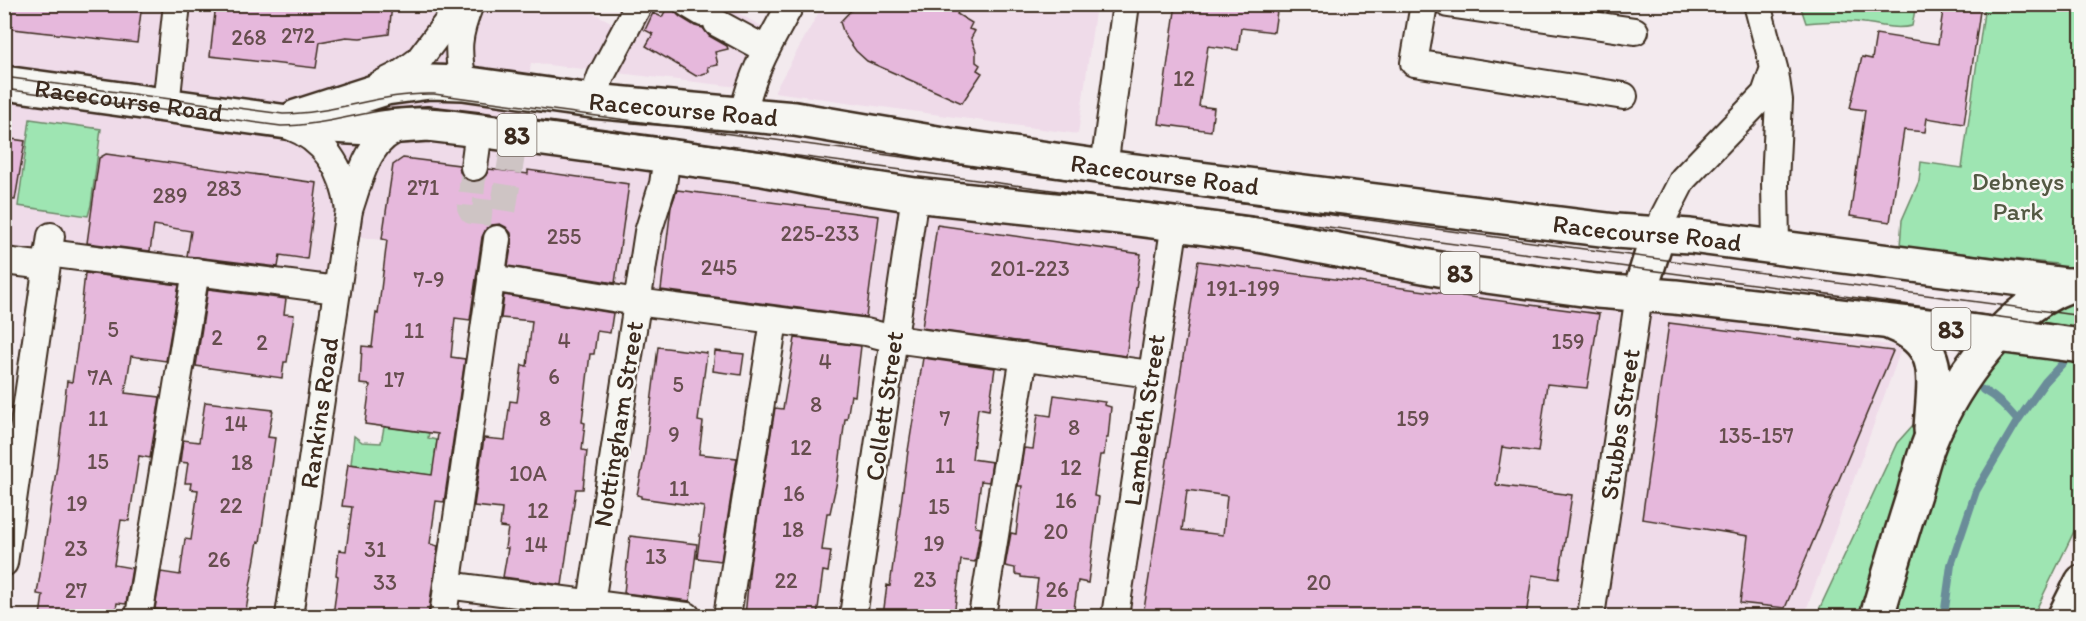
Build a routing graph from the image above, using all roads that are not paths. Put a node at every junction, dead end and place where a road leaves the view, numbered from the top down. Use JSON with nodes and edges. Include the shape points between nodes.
{"nodes":[{"id":1,"x":177,"y":4,"type":"edge"},
{"id":2,"x":639,"y":4,"type":"edge"},
{"id":3,"x":650,"y":4,"type":"edge"},
{"id":4,"x":791,"y":4,"type":"edge"},
{"id":5,"x":1126,"y":4,"type":"edge"},
{"id":6,"x":1424,"y":4,"type":"edge"},
{"id":7,"x":1448,"y":4,"type":"edge"},
{"id":8,"x":1757,"y":4,"type":"edge"},
{"id":9,"x":464,"y":6,"type":"edge"},
{"id":10,"x":703,"y":13,"type":"edge"},
{"id":11,"x":1635,"y":32,"type":"dead end"},
{"id":12,"x":765,"y":49,"type":"junction"},
{"id":13,"x":1774,"y":68,"type":"junction"},
{"id":14,"x":4,"y":83,"type":"edge"},
{"id":15,"x":463,"y":83,"type":"junction"},
{"id":16,"x":1624,"y":96,"type":"dead end"},
{"id":17,"x":352,"y":98,"type":"junction"},
{"id":18,"x":601,"y":102,"type":"junction"},
{"id":19,"x":166,"y":105,"type":"junction"},
{"id":20,"x":743,"y":114,"type":"junction"},
{"id":21,"x":254,"y":119,"type":"junction"},
{"id":22,"x":410,"y":125,"type":"junction"},
{"id":23,"x":479,"y":130,"type":"junction"},
{"id":24,"x":658,"y":154,"type":"junction"},
{"id":25,"x":474,"y":167,"type":"tunnel mouth"},
{"id":26,"x":1104,"y":167,"type":"junction"},
{"id":27,"x":1182,"y":176,"type":"junction"},
{"id":28,"x":915,"y":195,"type":"junction"},
{"id":29,"x":349,"y":210,"type":"junction"},
{"id":30,"x":1174,"y":223,"type":"junction"},
{"id":31,"x":1658,"y":234,"type":"junction"},
{"id":32,"x":497,"y":239,"type":"dead end"},
{"id":33,"x":1776,"y":247,"type":"junction"},
{"id":34,"x":48,"y":252,"type":"junction"},
{"id":35,"x":4,"y":261,"type":"edge"},
{"id":36,"x":196,"y":271,"type":"junction"},
{"id":37,"x":491,"y":278,"type":"junction"},
{"id":38,"x":2076,"y":286,"type":"edge"},
{"id":39,"x":337,"y":290,"type":"junction"},
{"id":40,"x":1639,"y":295,"type":"junction"},
{"id":41,"x":637,"y":302,"type":"junction"},
{"id":42,"x":774,"y":321,"type":"junction"},
{"id":43,"x":1888,"y":321,"type":"junction"},
{"id":44,"x":2006,"y":336,"type":"junction"},
{"id":45,"x":894,"y":339,"type":"junction"},
{"id":46,"x":2082,"y":346,"type":"edge"},
{"id":47,"x":1024,"y":356,"type":"junction"},
{"id":48,"x":1150,"y":374,"type":"junction"},
{"id":49,"x":1943,"y":391,"type":"junction"},
{"id":50,"x":4,"y":563,"type":"edge"},
{"id":51,"x":2082,"y":582,"type":"edge"},
{"id":52,"x":447,"y":585,"type":"junction"},
{"id":53,"x":590,"y":610,"type":"edge"},
{"id":54,"x":139,"y":616,"type":"edge"},
{"id":55,"x":289,"y":616,"type":"edge"},
{"id":56,"x":443,"y":616,"type":"edge"},
{"id":57,"x":687,"y":616,"type":"edge"},
{"id":58,"x":727,"y":616,"type":"edge"},
{"id":59,"x":853,"y":616,"type":"edge"},
{"id":60,"x":982,"y":616,"type":"edge"},
{"id":61,"x":1115,"y":616,"type":"edge"},
{"id":62,"x":1591,"y":616,"type":"edge"},
{"id":63,"x":1877,"y":616,"type":"edge"},
{"id":64,"x":2065,"y":616,"type":"edge"}],
"edges":[{"from":1,"to":19,"type":"street"},
{"from":2,"to":18,"type":"street","via":[[601,76]]},
{"from":3,"to":18,"type":"street"},
{"from":4,"to":12,"type":"street"},
{"from":5,"to":26,"type":"street"},
{"from":6,"to":16,"type":"street","via":[[1414,63]]},
{"from":7,"to":11,"type":"street"},
{"from":8,"to":13,"type":"street"},
{"from":9,"to":15,"type":"street","via":[[458,45]]},
{"from":9,"to":17,"type":"street","via":[[413,66]]},
{"from":10,"to":12,"type":"street"},
{"from":12,"to":20,"type":"street"},
{"from":13,"to":31,"type":"street","via":[[1765,94],[1683,179]]},
{"from":13,"to":33,"type":"street","via":[[1779,100]]},
{"from":14,"to":19,"type":"highway","name":"Racecourse Road","number":"83"},
{"from":15,"to":17,"type":"highway","name":"Racecourse Road","number":"83","via":[[399,86]]},
{"from":15,"to":18,"type":"highway","name":"Racecourse Road","number":"83"},
{"from":17,"to":21,"type":"highway","name":"Racecourse Road","number":"83","via":[[295,117]]},
{"from":18,"to":20,"type":"highway","name":"Racecourse Road","number":"83"},
{"from":19,"to":21,"type":"highway","name":"Racecourse Road","number":"83"},
{"from":20,"to":26,"type":"highway","name":"Racecourse Road","number":"83"},
{"from":21,"to":22,"type":"highway","name":"Racecourse Road","number":"83","via":[[348,128]]},
{"from":21,"to":29,"type":"street","name":"Rankins Road","via":[[296,128],[322,146],[341,173]]},
{"from":22,"to":23,"type":"highway","name":"Racecourse Road","number":"83"},
{"from":22,"to":29,"type":"street","name":"Rankins Road","via":[[378,142]]},
{"from":23,"to":24,"type":"highway","name":"Racecourse Road","number":"83"},
{"from":23,"to":25,"type":"street"},
{"from":24,"to":28,"type":"highway","name":"Racecourse Road","number":"83"},
{"from":24,"to":41,"type":"street","name":"Nottingham Street","via":[[663,184],[648,232]]},
{"from":26,"to":27,"type":"highway","name":"Racecourse Road","number":"83"},
{"from":27,"to":30,"type":"highway"},
{"from":27,"to":31,"type":"highway","name":"Racecourse Road","number":"83"},
{"from":28,"to":30,"type":"highway","name":"Racecourse Road","number":"83"},
{"from":28,"to":45,"type":"street","name":"Collett Street"},
{"from":29,"to":39,"type":"street","name":"Rankins Road"},
{"from":30,"to":40,"type":"highway","name":"Racecourse Road","number":"83","via":[[1450,271]]},
{"from":30,"to":48,"type":"street","name":"Lambeth Street"},
{"from":31,"to":33,"type":"highway","name":"Racecourse Road","number":"83"},
{"from":31,"to":40,"type":"highway","name":"Stubbs Street"},
{"from":32,"to":37,"type":"street"},
{"from":33,"to":38,"type":"highway","name":"Racecourse Road","number":"83"},
{"from":34,"to":35,"type":"street"},
{"from":34,"to":36,"type":"street"},
{"from":34,"to":50,"type":"street"},
{"from":36,"to":39,"type":"street"},
{"from":36,"to":54,"type":"street"},
{"from":37,"to":41,"type":"street"},
{"from":37,"to":52,"type":"street"},
{"from":38,"to":44,"type":"highway","via":[[2040,299],[2020,314]]},
{"from":39,"to":55,"type":"street","name":"Rankins Road"},
{"from":40,"to":43,"type":"highway","name":"Racecourse Road","number":"83"},
{"from":40,"to":62,"type":"street","name":"Stubbs Street"},
{"from":41,"to":42,"type":"street"},
{"from":41,"to":53,"type":"street","name":"Nottingham Street"},
{"from":42,"to":45,"type":"street"},
{"from":42,"to":58,"type":"street"},
{"from":43,"to":44,"type":"highway","name":"Racecourse Road","number":"83"},
{"from":43,"to":49,"type":"highway","via":[[1909,330],[1924,344]]},
{"from":44,"to":46,"type":"highway","name":"Racecourse Road","number":"83"},
{"from":44,"to":49,"type":"highway"},
{"from":45,"to":47,"type":"street"},
{"from":45,"to":59,"type":"street","name":"Collett Street"},
{"from":47,"to":48,"type":"street"},
{"from":47,"to":60,"type":"street"},
{"from":48,"to":61,"type":"street","name":"Lambeth Street"},
{"from":49,"to":63,"type":"highway"},
{"from":51,"to":64,"type":"highway"},
{"from":52,"to":53,"type":"street"},
{"from":52,"to":56,"type":"street"},
{"from":53,"to":57,"type":"street"}]}
